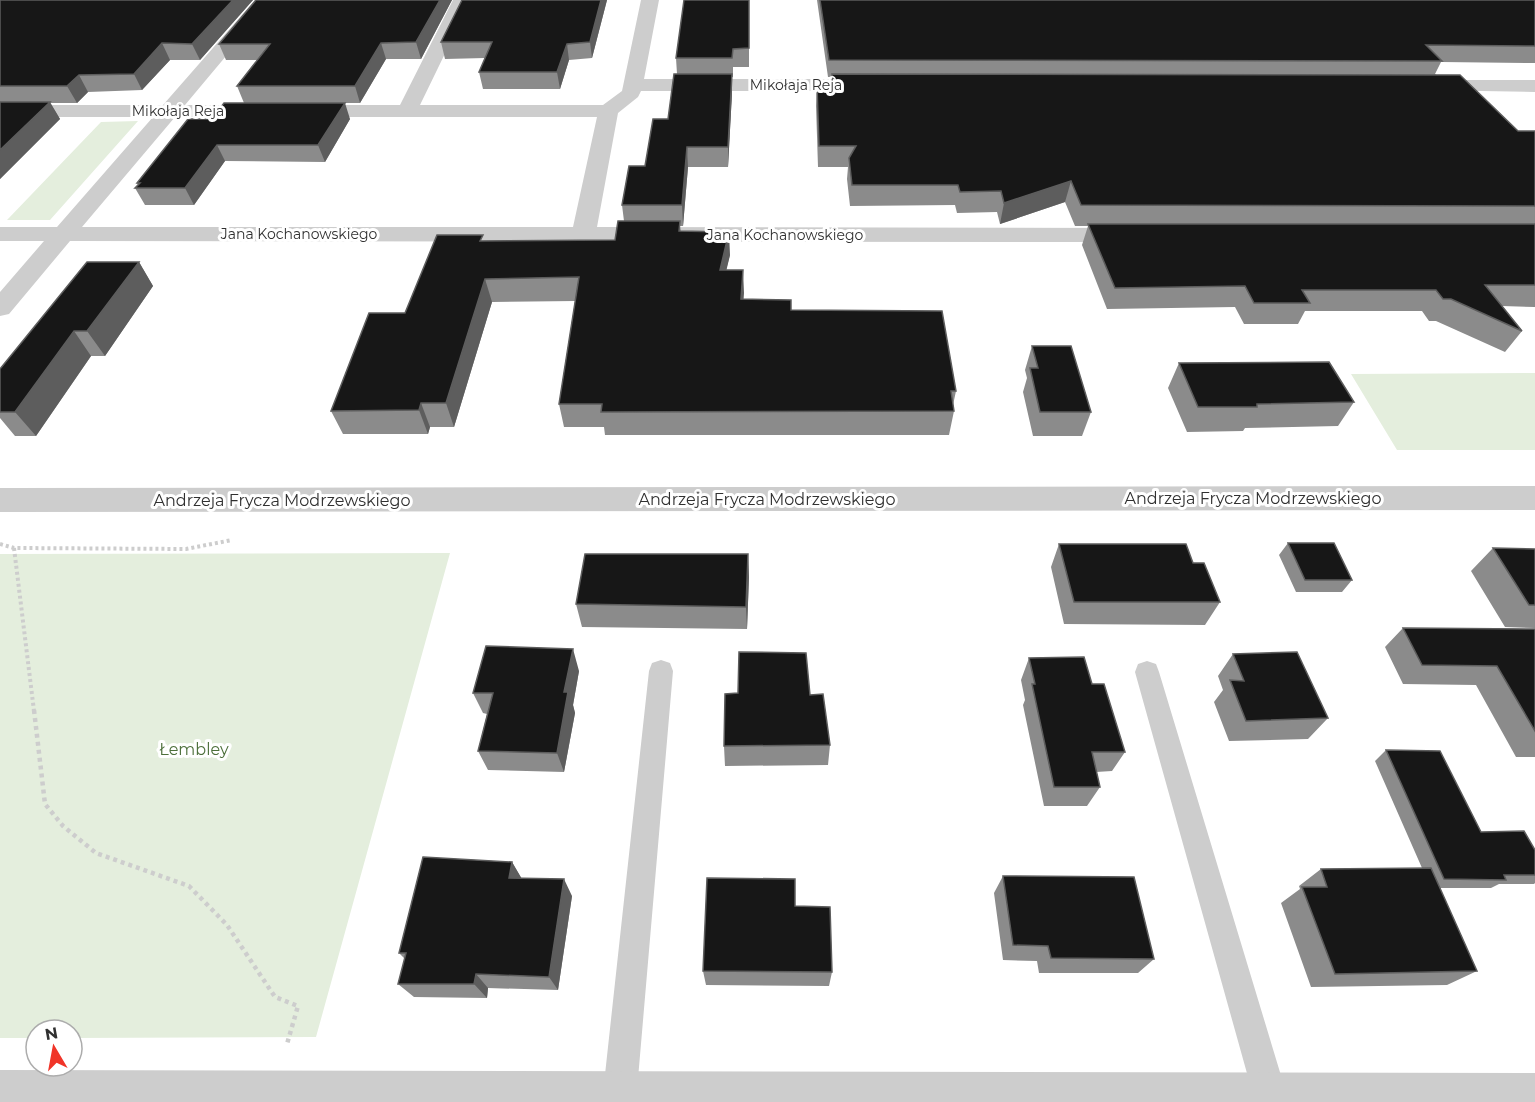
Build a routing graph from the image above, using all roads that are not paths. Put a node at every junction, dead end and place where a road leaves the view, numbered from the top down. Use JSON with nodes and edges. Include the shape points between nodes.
{"nodes":[{"id":1,"x":264,"y":0,"type":"edge"},
{"id":2,"x":462,"y":0,"type":"edge"},
{"id":3,"x":650,"y":0,"type":"edge"},
{"id":4,"x":634,"y":85,"type":"junction"},
{"id":5,"x":897,"y":85,"type":"edge"},
{"id":6,"x":1410,"y":86,"type":"edge"},
{"id":7,"x":1535,"y":86,"type":"edge"},
{"id":8,"x":0,"y":111,"type":"edge"},
{"id":9,"x":168,"y":111,"type":"junction"},
{"id":10,"x":407,"y":111,"type":"junction"},
{"id":11,"x":608,"y":111,"type":"junction"},
{"id":12,"x":0,"y":234,"type":"edge"},
{"id":13,"x":63,"y":234,"type":"junction"},
{"id":14,"x":584,"y":234,"type":"junction"},
{"id":15,"x":1148,"y":236,"type":"edge"},
{"id":16,"x":0,"y":308,"type":"edge"},
{"id":17,"x":1535,"y":498,"type":"edge"},
{"id":18,"x":0,"y":500,"type":"edge"},
{"id":19,"x":661,"y":671,"type":"dead end"},
{"id":20,"x":1147,"y":672,"type":"dead end"},
{"id":21,"x":0,"y":1094,"type":"edge"},
{"id":22,"x":1535,"y":1097,"type":"edge"},
{"id":23,"x":273,"y":1098,"type":"edge"},
{"id":24,"x":619,"y":1098,"type":"edge"},
{"id":25,"x":1271,"y":1099,"type":"edge"}],
"edges":[{"from":1,"to":9,"type":"street"},
{"from":2,"to":10,"type":"street"},
{"from":3,"to":4,"type":"street"},
{"from":4,"to":5,"type":"street","name":"Mikołaja Reja"},
{"from":4,"to":11,"type":"street","via":[[631,93]]},
{"from":6,"to":7,"type":"street"},
{"from":8,"to":9,"type":"street","name":"Mikołaja Reja"},
{"from":9,"to":10,"type":"street","name":"Mikołaja Reja"},
{"from":9,"to":13,"type":"street"},
{"from":10,"to":11,"type":"street","name":"Mikołaja Reja"},
{"from":11,"to":14,"type":"street"},
{"from":12,"to":13,"type":"street","name":"Jana Kochanowskiego"},
{"from":13,"to":14,"type":"street","name":"Jana Kochanowskiego"},
{"from":13,"to":16,"type":"street"},
{"from":14,"to":15,"type":"street","name":"Jana Kochanowskiego"},
{"from":17,"to":18,"type":"street","name":"Andrzeja Frycza Modrzewskiego"},
{"from":19,"to":24,"type":"lane"},
{"from":20,"to":25,"type":"lane"},
{"from":21,"to":23,"type":"street"},
{"from":22,"to":25,"type":"street"},
{"from":23,"to":24,"type":"street"},
{"from":24,"to":25,"type":"street"}]}
